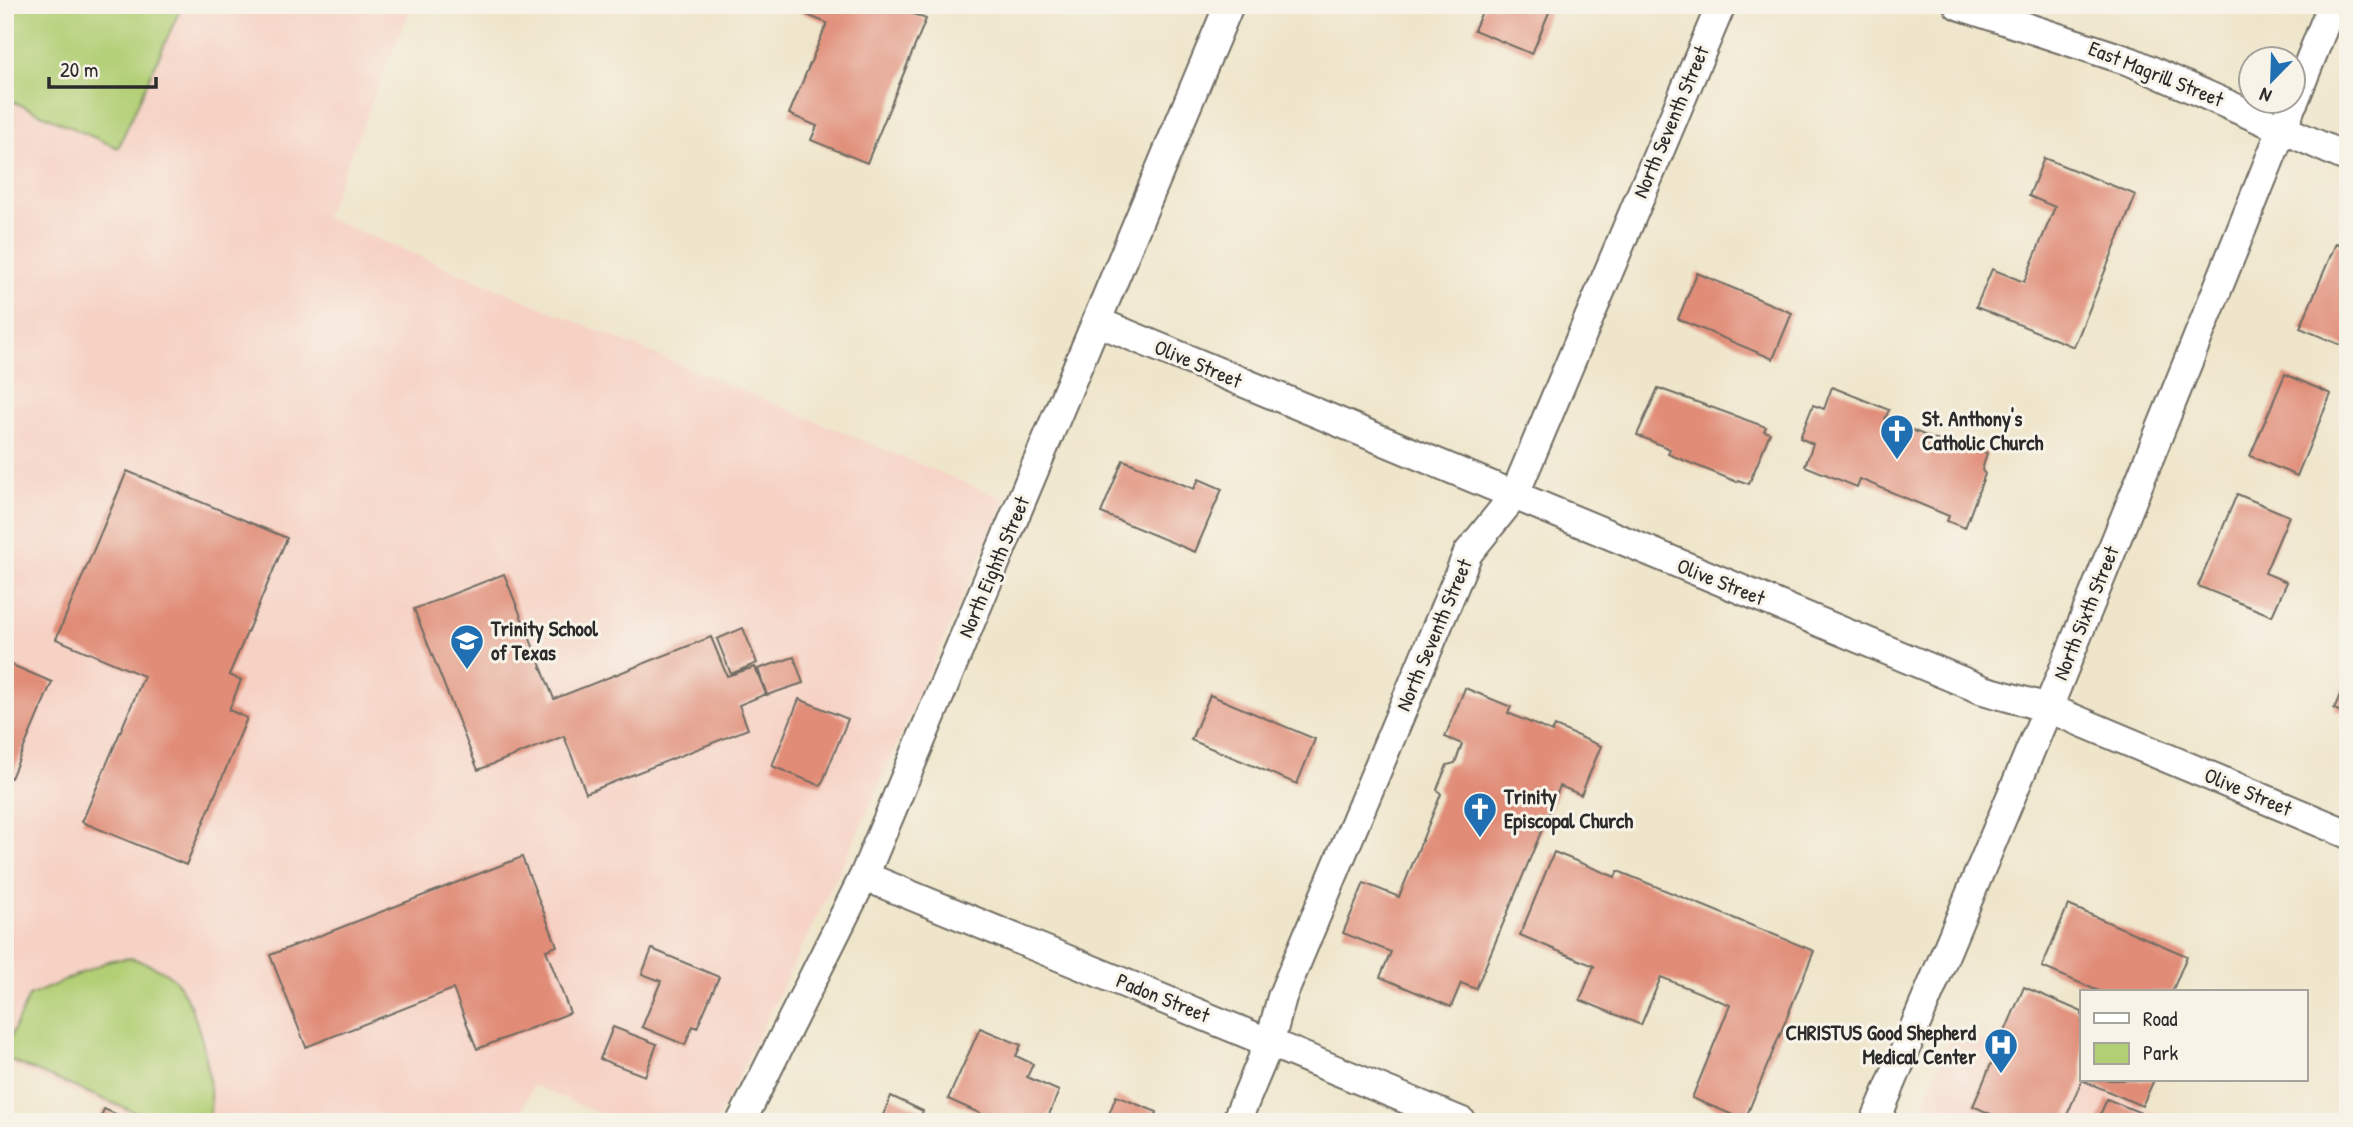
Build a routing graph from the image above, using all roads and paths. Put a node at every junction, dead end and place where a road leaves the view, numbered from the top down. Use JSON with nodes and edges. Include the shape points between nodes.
{"nodes":[{"id":1,"x":1229,"y":5,"type":"edge"},
{"id":2,"x":1721,"y":5,"type":"edge"},
{"id":3,"x":1958,"y":5,"type":"edge"},
{"id":4,"x":2332,"y":5,"type":"edge"},
{"id":5,"x":2308,"y":64,"type":"edge"},
{"id":6,"x":2288,"y":116,"type":"edge"},
{"id":7,"x":2282,"y":131,"type":"junction"},
{"id":8,"x":2348,"y":158,"type":"edge"},
{"id":9,"x":1098,"y":322,"type":"junction"},
{"id":10,"x":1514,"y":496,"type":"junction"},
{"id":11,"x":2048,"y":708,"type":"junction"},
{"id":12,"x":2348,"y":834,"type":"edge"},
{"id":13,"x":863,"y":876,"type":"junction"},
{"id":14,"x":1270,"y":1041,"type":"junction"},
{"id":15,"x":741,"y":1122,"type":"edge"},
{"id":16,"x":1236,"y":1122,"type":"edge"},
{"id":17,"x":1462,"y":1122,"type":"edge"},
{"id":18,"x":1875,"y":1122,"type":"edge"}],
"edges":[{"from":1,"to":9,"type":"street","name":"North Eighth Street"},
{"from":2,"to":10,"type":"street","name":"North Seventh Street"},
{"from":3,"to":7,"type":"street","name":"East Magrill Street","via":[[2132,62],[2221,99]]},
{"from":4,"to":5,"type":"street","name":"North Sixth Street"},
{"from":6,"to":7,"type":"street","name":"North Sixth Street"},
{"from":7,"to":8,"type":"street","name":"East Magrill Street"},
{"from":7,"to":11,"type":"street","name":"North Sixth Street"},
{"from":9,"to":10,"type":"street","name":"Olive Street"},
{"from":9,"to":13,"type":"street","name":"North Eighth Street"},
{"from":10,"to":11,"type":"street","name":"Olive Street","via":[[1983,690]]},
{"from":10,"to":14,"type":"street","name":"North Seventh Street","via":[[1468,553],[1283,997]]},
{"from":11,"to":12,"type":"street","name":"Olive Street"},
{"from":11,"to":18,"type":"street","name":"North Sixth Street"},
{"from":13,"to":14,"type":"street","name":"Padon Street"},
{"from":13,"to":15,"type":"street","name":"North Eighth Street"},
{"from":14,"to":16,"type":"street","name":"North Seventh Street"},
{"from":14,"to":17,"type":"street","name":"Padon Street"}]}
